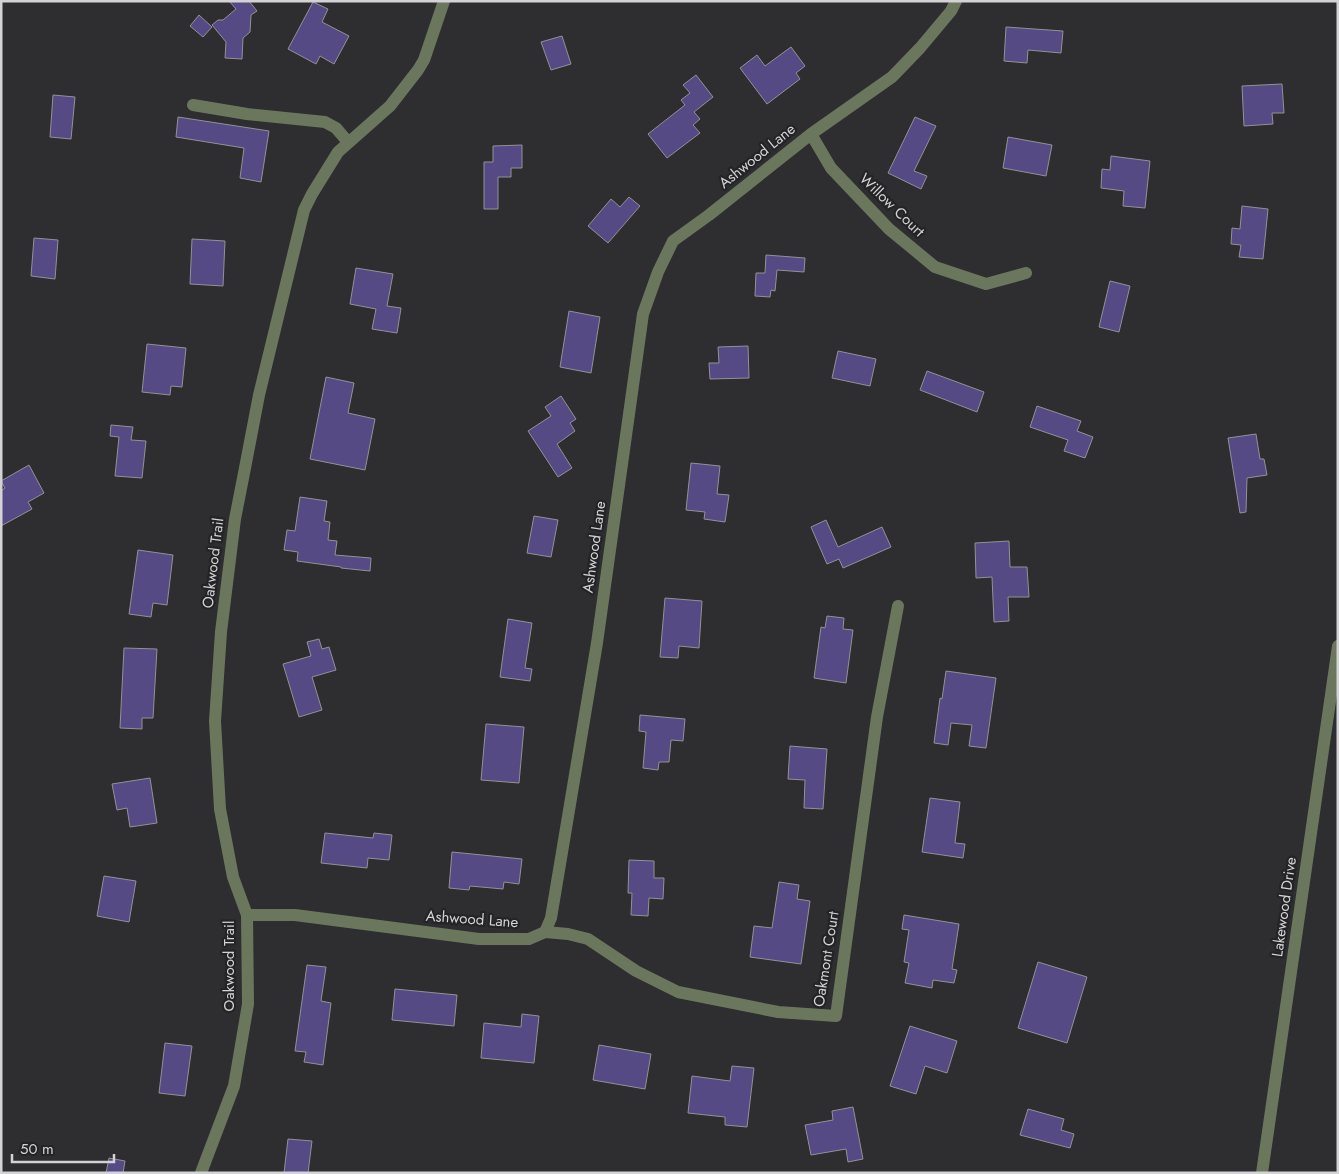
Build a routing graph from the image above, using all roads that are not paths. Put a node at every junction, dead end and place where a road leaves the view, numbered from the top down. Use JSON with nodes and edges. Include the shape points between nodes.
{"nodes":[{"id":1,"x":444,"y":1,"type":"edge"},
{"id":2,"x":956,"y":1,"type":"edge"},
{"id":3,"x":193,"y":105,"type":"dead end"},
{"id":4,"x":811,"y":134,"type":"junction"},
{"id":5,"x":348,"y":142,"type":"junction"},
{"id":6,"x":1026,"y":273,"type":"dead end"},
{"id":7,"x":898,"y":606,"type":"dead end"},
{"id":8,"x":1338,"y":646,"type":"edge"},
{"id":9,"x":247,"y":915,"type":"junction"},
{"id":10,"x":545,"y":932,"type":"junction"},
{"id":11,"x":201,"y":1173,"type":"edge"},
{"id":12,"x":1262,"y":1173,"type":"edge"}],
"edges":[{"from":1,"to":5,"type":"street","name":"Oakwood Trail","via":[[418,70],[390,106]]},
{"from":2,"to":4,"type":"street","name":"Ashwood Lane","via":[[920,48],[892,77]]},
{"from":3,"to":5,"type":"street","via":[[325,122],[336,128]]},
{"from":4,"to":6,"type":"street","name":"Willow Court","via":[[842,180],[888,229],[935,267],[986,284]]},
{"from":4,"to":10,"type":"street","name":"Ashwood Lane","via":[[673,242],[643,314],[597,644],[551,918]]},
{"from":5,"to":9,"type":"street","name":"Oakwood Trail","via":[[338,152],[304,210],[259,395],[235,519],[221,632],[215,721],[220,809],[233,877]]},
{"from":7,"to":10,"type":"street","name":"Oakmont Court","via":[[877,717],[836,1016],[778,1012],[678,992],[636,971],[588,939]]},
{"from":8,"to":12,"type":"street","name":"Lakewood Drive"},
{"from":9,"to":10,"type":"street","name":"Ashwood Lane","via":[[295,915],[479,938],[528,939]]},
{"from":9,"to":11,"type":"street","name":"Oakwood Trail","via":[[248,1004],[234,1086]]}]}
